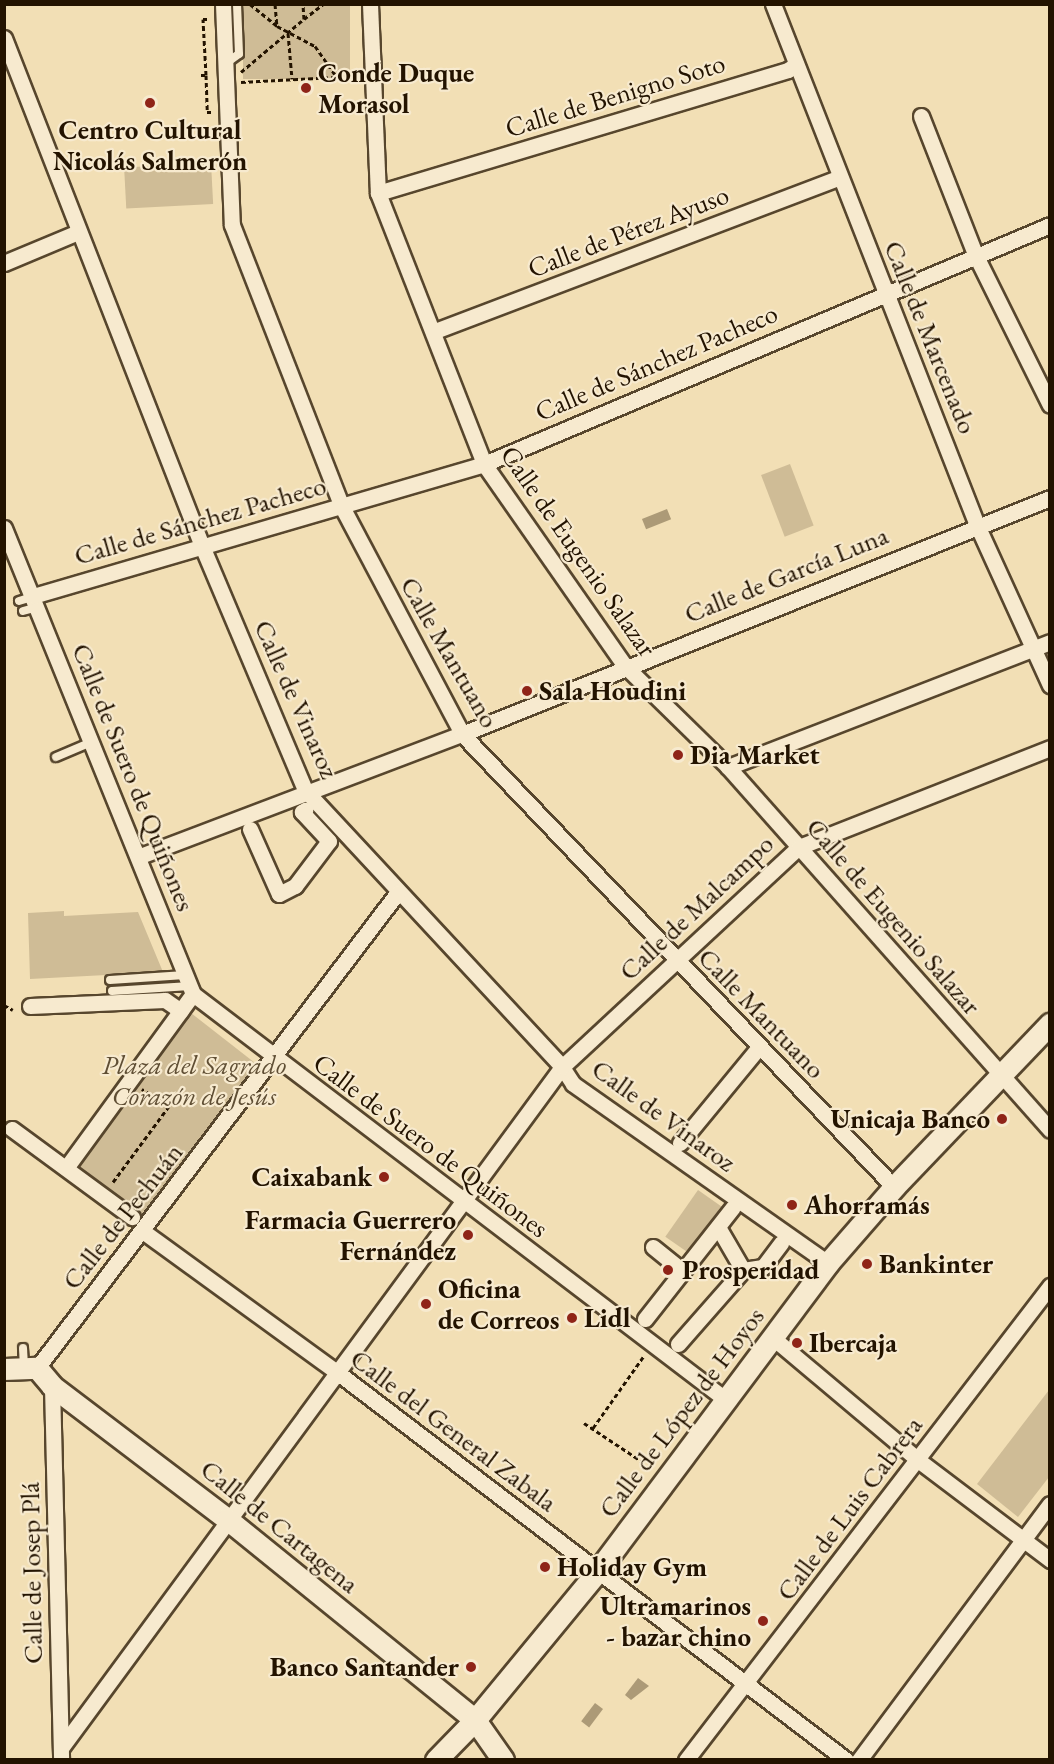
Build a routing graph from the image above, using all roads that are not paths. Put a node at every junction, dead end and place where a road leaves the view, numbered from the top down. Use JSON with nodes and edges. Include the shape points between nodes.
{"nodes":[{"id":1,"x":223,"y":4,"type":"edge"},
{"id":2,"x":237,"y":4,"type":"edge"},
{"id":3,"x":370,"y":4,"type":"edge"},
{"id":4,"x":773,"y":4,"type":"edge"},
{"id":5,"x":4,"y":38,"type":"edge"},
{"id":6,"x":225,"y":64,"type":"junction"},
{"id":7,"x":796,"y":64,"type":"junction"},
{"id":8,"x":921,"y":116,"type":"dead end"},
{"id":9,"x":840,"y":177,"type":"junction"},
{"id":10,"x":378,"y":192,"type":"junction"},
{"id":11,"x":1050,"y":225,"type":"edge"},
{"id":12,"x":78,"y":232,"type":"junction"},
{"id":13,"x":976,"y":256,"type":"junction"},
{"id":14,"x":4,"y":263,"type":"edge"},
{"id":15,"x":886,"y":292,"type":"junction"},
{"id":16,"x":435,"y":332,"type":"junction"},
{"id":17,"x":1048,"y":397,"type":"edge"},
{"id":18,"x":484,"y":464,"type":"junction"},
{"id":19,"x":1050,"y":498,"type":"edge"},
{"id":20,"x":341,"y":505,"type":"junction"},
{"id":21,"x":978,"y":525,"type":"junction"},
{"id":22,"x":4,"y":528,"type":"edge"},
{"id":23,"x":202,"y":546,"type":"junction"},
{"id":24,"x":28,"y":604,"type":"junction"},
{"id":25,"x":1050,"y":642,"type":"edge"},
{"id":26,"x":1034,"y":649,"type":"junction"},
{"id":27,"x":625,"y":666,"type":"junction"},
{"id":28,"x":1050,"y":685,"type":"edge"},
{"id":29,"x":462,"y":734,"type":"junction"},
{"id":30,"x":93,"y":741,"type":"junction"},
{"id":31,"x":1050,"y":748,"type":"edge"},
{"id":32,"x":56,"y":757,"type":"dead end"},
{"id":33,"x":728,"y":767,"type":"junction"},
{"id":34,"x":304,"y":790,"type":"junction"},
{"id":35,"x":305,"y":810,"type":"dead end"},
{"id":36,"x":250,"y":829,"type":"dead end"},
{"id":37,"x":799,"y":847,"type":"junction"},
{"id":38,"x":140,"y":856,"type":"junction"},
{"id":39,"x":398,"y":892,"type":"junction"},
{"id":40,"x":675,"y":959,"type":"junction"},
{"id":41,"x":110,"y":980,"type":"dead end"},
{"id":42,"x":189,"y":985,"type":"junction"},
{"id":43,"x":112,"y":991,"type":"dead end"},
{"id":44,"x":30,"y":1006,"type":"dead end"},
{"id":45,"x":181,"y":1011,"type":"junction"},
{"id":46,"x":1050,"y":1024,"type":"edge"},
{"id":47,"x":759,"y":1047,"type":"junction"},
{"id":48,"x":274,"y":1058,"type":"junction"},
{"id":49,"x":562,"y":1067,"type":"junction"},
{"id":50,"x":1000,"y":1077,"type":"junction"},
{"id":51,"x":12,"y":1129,"type":"dead end"},
{"id":52,"x":1050,"y":1130,"type":"edge"},
{"id":53,"x":680,"y":1143,"type":"dead end"},
{"id":54,"x":66,"y":1168,"type":"junction"},
{"id":55,"x":894,"y":1187,"type":"junction"},
{"id":56,"x":467,"y":1201,"type":"junction"},
{"id":57,"x":734,"y":1207,"type":"dead end"},
{"id":58,"x":132,"y":1217,"type":"dead end"},
{"id":59,"x":718,"y":1227,"type":"junction"},
{"id":60,"x":144,"y":1232,"type":"junction"},
{"id":61,"x":781,"y":1243,"type":"dead end"},
{"id":62,"x":653,"y":1247,"type":"dead end"},
{"id":63,"x":828,"y":1263,"type":"junction"},
{"id":64,"x":743,"y":1270,"type":"junction"},
{"id":65,"x":683,"y":1271,"type":"junction"},
{"id":66,"x":1050,"y":1286,"type":"edge"},
{"id":67,"x":645,"y":1319,"type":"dead end"},
{"id":68,"x":772,"y":1337,"type":"junction"},
{"id":69,"x":678,"y":1344,"type":"dead end"},
{"id":70,"x":22,"y":1363,"type":"edge"},
{"id":71,"x":338,"y":1373,"type":"junction"},
{"id":72,"x":52,"y":1386,"type":"junction"},
{"id":73,"x":725,"y":1399,"type":"junction"},
{"id":74,"x":918,"y":1460,"type":"junction"},
{"id":75,"x":1050,"y":1504,"type":"edge"},
{"id":76,"x":227,"y":1519,"type":"junction"},
{"id":77,"x":1022,"y":1540,"type":"junction"},
{"id":78,"x":1050,"y":1560,"type":"edge"},
{"id":79,"x":597,"y":1572,"type":"junction"},
{"id":80,"x":746,"y":1685,"type":"junction"},
{"id":81,"x":475,"y":1720,"type":"junction"},
{"id":82,"x":61,"y":1754,"type":"edge"},
{"id":83,"x":436,"y":1760,"type":"edge"},
{"id":84,"x":503,"y":1760,"type":"edge"},
{"id":85,"x":686,"y":1760,"type":"edge"},
{"id":86,"x":846,"y":1760,"type":"edge"},
{"id":87,"x":859,"y":1760,"type":"edge"}],
"edges":[{"from":1,"to":6,"type":"street","name":"Calle Mantuano"},
{"from":2,"to":6,"type":"lane","via":[[239,54]]},
{"from":3,"to":10,"type":"street","name":"Calle de Eugenio Salazar"},
{"from":4,"to":7,"type":"street","name":"Calle de Marcenado"},
{"from":5,"to":12,"type":"street","name":"Calle de Vinaroz"},
{"from":6,"to":20,"type":"street","name":"Calle Mantuano","via":[[232,225]]},
{"from":7,"to":9,"type":"street","name":"Calle de Marcenado"},
{"from":7,"to":10,"type":"street","name":"Calle de Benigno Soto","via":[[788,70]]},
{"from":8,"to":13,"type":"street"},
{"from":9,"to":15,"type":"street","name":"Calle de Marcenado"},
{"from":9,"to":16,"type":"street","name":"Calle de Pérez Ayuso"},
{"from":10,"to":16,"type":"street","name":"Calle de Eugenio Salazar"},
{"from":11,"to":13,"type":"street","name":"Calle de Sánchez Pacheco"},
{"from":12,"to":14,"type":"street"},
{"from":12,"to":23,"type":"street","name":"Calle de Vinaroz"},
{"from":13,"to":15,"type":"street","name":"Calle de Sánchez Pacheco"},
{"from":13,"to":17,"type":"street"},
{"from":15,"to":18,"type":"street","name":"Calle de Sánchez Pacheco"},
{"from":15,"to":21,"type":"street","name":"Calle de Marcenado"},
{"from":16,"to":18,"type":"street","name":"Calle de Eugenio Salazar"},
{"from":18,"to":20,"type":"street","name":"Calle de Sánchez Pacheco"},
{"from":18,"to":27,"type":"street","name":"Calle de Eugenio Salazar"},
{"from":19,"to":21,"type":"street","name":"Calle de García Luna"},
{"from":20,"to":23,"type":"street","name":"Calle de Sánchez Pacheco"},
{"from":20,"to":29,"type":"street","name":"Calle Mantuano"},
{"from":21,"to":26,"type":"street","name":"Calle de Marcenado"},
{"from":21,"to":27,"type":"street","name":"Calle de García Luna"},
{"from":22,"to":24,"type":"street","name":"Calle de Suero de Quiñones"},
{"from":23,"to":24,"type":"street","name":"Calle de Sánchez Pacheco"},
{"from":23,"to":34,"type":"street","name":"Calle de Vinaroz"},
{"from":24,"to":30,"type":"street","name":"Calle de Suero de Quiñones"},
{"from":25,"to":26,"type":"street"},
{"from":26,"to":28,"type":"street","name":"Calle de Marcenado"},
{"from":26,"to":33,"type":"street"},
{"from":27,"to":29,"type":"street","name":"Calle de García Luna"},
{"from":27,"to":33,"type":"street","name":"Calle de Eugenio Salazar"},
{"from":29,"to":34,"type":"street","name":"Calle de García Luna"},
{"from":29,"to":40,"type":"street","name":"Calle Mantuano"},
{"from":30,"to":32,"type":"lane"},
{"from":30,"to":38,"type":"street","name":"Calle de Suero de Quiñones"},
{"from":31,"to":37,"type":"street","name":"Calle de Malcampo"},
{"from":33,"to":37,"type":"street","name":"Calle de Eugenio Salazar"},
{"from":34,"to":38,"type":"street","name":"Calle de García Luna"},
{"from":34,"to":39,"type":"street","name":"Calle de Vinaroz"},
{"from":35,"to":36,"type":"street","via":[[302,812],[330,841],[295,886],[279,894]]},
{"from":37,"to":40,"type":"street","name":"Calle de Malcampo"},
{"from":37,"to":50,"type":"street","name":"Calle de Eugenio Salazar"},
{"from":38,"to":42,"type":"street","name":"Calle de Suero de Quiñones"},
{"from":39,"to":48,"type":"street","name":"Calle de Pechuán"},
{"from":39,"to":49,"type":"street","name":"Calle de Vinaroz"},
{"from":40,"to":47,"type":"street","name":"Calle Mantuano"},
{"from":40,"to":49,"type":"street","name":"Calle de Malcampo"},
{"from":41,"to":42,"type":"lane"},
{"from":42,"to":43,"type":"lane"},
{"from":42,"to":45,"type":"street"},
{"from":42,"to":48,"type":"street","name":"Calle de Suero de Quiñones"},
{"from":44,"to":45,"type":"street","via":[[165,1000]]},
{"from":45,"to":54,"type":"street"},
{"from":46,"to":50,"type":"street","name":"Calle de López de Hoyos"},
{"from":47,"to":53,"type":"street"},
{"from":47,"to":55,"type":"street","name":"Calle Mantuano"},
{"from":48,"to":56,"type":"street","name":"Calle de Suero de Quiñones"},
{"from":48,"to":60,"type":"street","name":"Calle de Pechuán"},
{"from":49,"to":56,"type":"street","name":"Calle de Malcampo"},
{"from":49,"to":63,"type":"street","name":"Calle de Vinaroz","via":[[573,1084]]},
{"from":50,"to":52,"type":"street","name":"Calle de Eugenio Salazar"},
{"from":50,"to":55,"type":"street","name":"Calle de López de Hoyos"},
{"from":51,"to":54,"type":"street"},
{"from":54,"to":58,"type":"street"},
{"from":55,"to":63,"type":"street","name":"Calle de López de Hoyos"},
{"from":56,"to":71,"type":"street","name":"Calle de Malcampo"},
{"from":56,"to":73,"type":"street","name":"Calle de Suero de Quiñones"},
{"from":57,"to":59,"type":"street"},
{"from":59,"to":64,"type":"street"},
{"from":59,"to":65,"type":"street"},
{"from":60,"to":70,"type":"street","name":"Calle de Pechuán"},
{"from":60,"to":71,"type":"street","name":"Calle del General Zabala"},
{"from":61,"to":64,"type":"street","via":[[763,1267]]},
{"from":62,"to":65,"type":"street"},
{"from":63,"to":68,"type":"street","name":"Calle de López de Hoyos"},
{"from":64,"to":69,"type":"street"},
{"from":65,"to":67,"type":"street"},
{"from":66,"to":74,"type":"street","name":"Calle de Luis Cabrera"},
{"from":68,"to":73,"type":"street","name":"Calle de López de Hoyos"},
{"from":68,"to":74,"type":"street"},
{"from":70,"to":72,"type":"street","name":"Calle de Cartagena"},
{"from":71,"to":76,"type":"street","name":"Calle de Malcampo"},
{"from":71,"to":79,"type":"street","name":"Calle del General Zabala"},
{"from":72,"to":76,"type":"street","name":"Calle de Cartagena"},
{"from":72,"to":82,"type":"street","name":"Calle de Josep Plá"},
{"from":73,"to":79,"type":"street","name":"Calle de López de Hoyos"},
{"from":74,"to":77,"type":"street"},
{"from":74,"to":80,"type":"street","name":"Calle de Luis Cabrera"},
{"from":75,"to":77,"type":"street"},
{"from":76,"to":81,"type":"street","name":"Calle de Cartagena"},
{"from":76,"to":82,"type":"street","name":"Calle de Malcampo"},
{"from":77,"to":78,"type":"street"},
{"from":77,"to":87,"type":"street"},
{"from":79,"to":80,"type":"street","name":"Calle del General Zabala"},
{"from":79,"to":81,"type":"street","name":"Calle de López de Hoyos"},
{"from":80,"to":85,"type":"street","name":"Calle de Luis Cabrera"},
{"from":80,"to":86,"type":"street","name":"Calle del General Zabala"},
{"from":81,"to":83,"type":"street","name":"Calle de López de Hoyos"},
{"from":81,"to":84,"type":"street","name":"Calle de Cartagena"}]}
